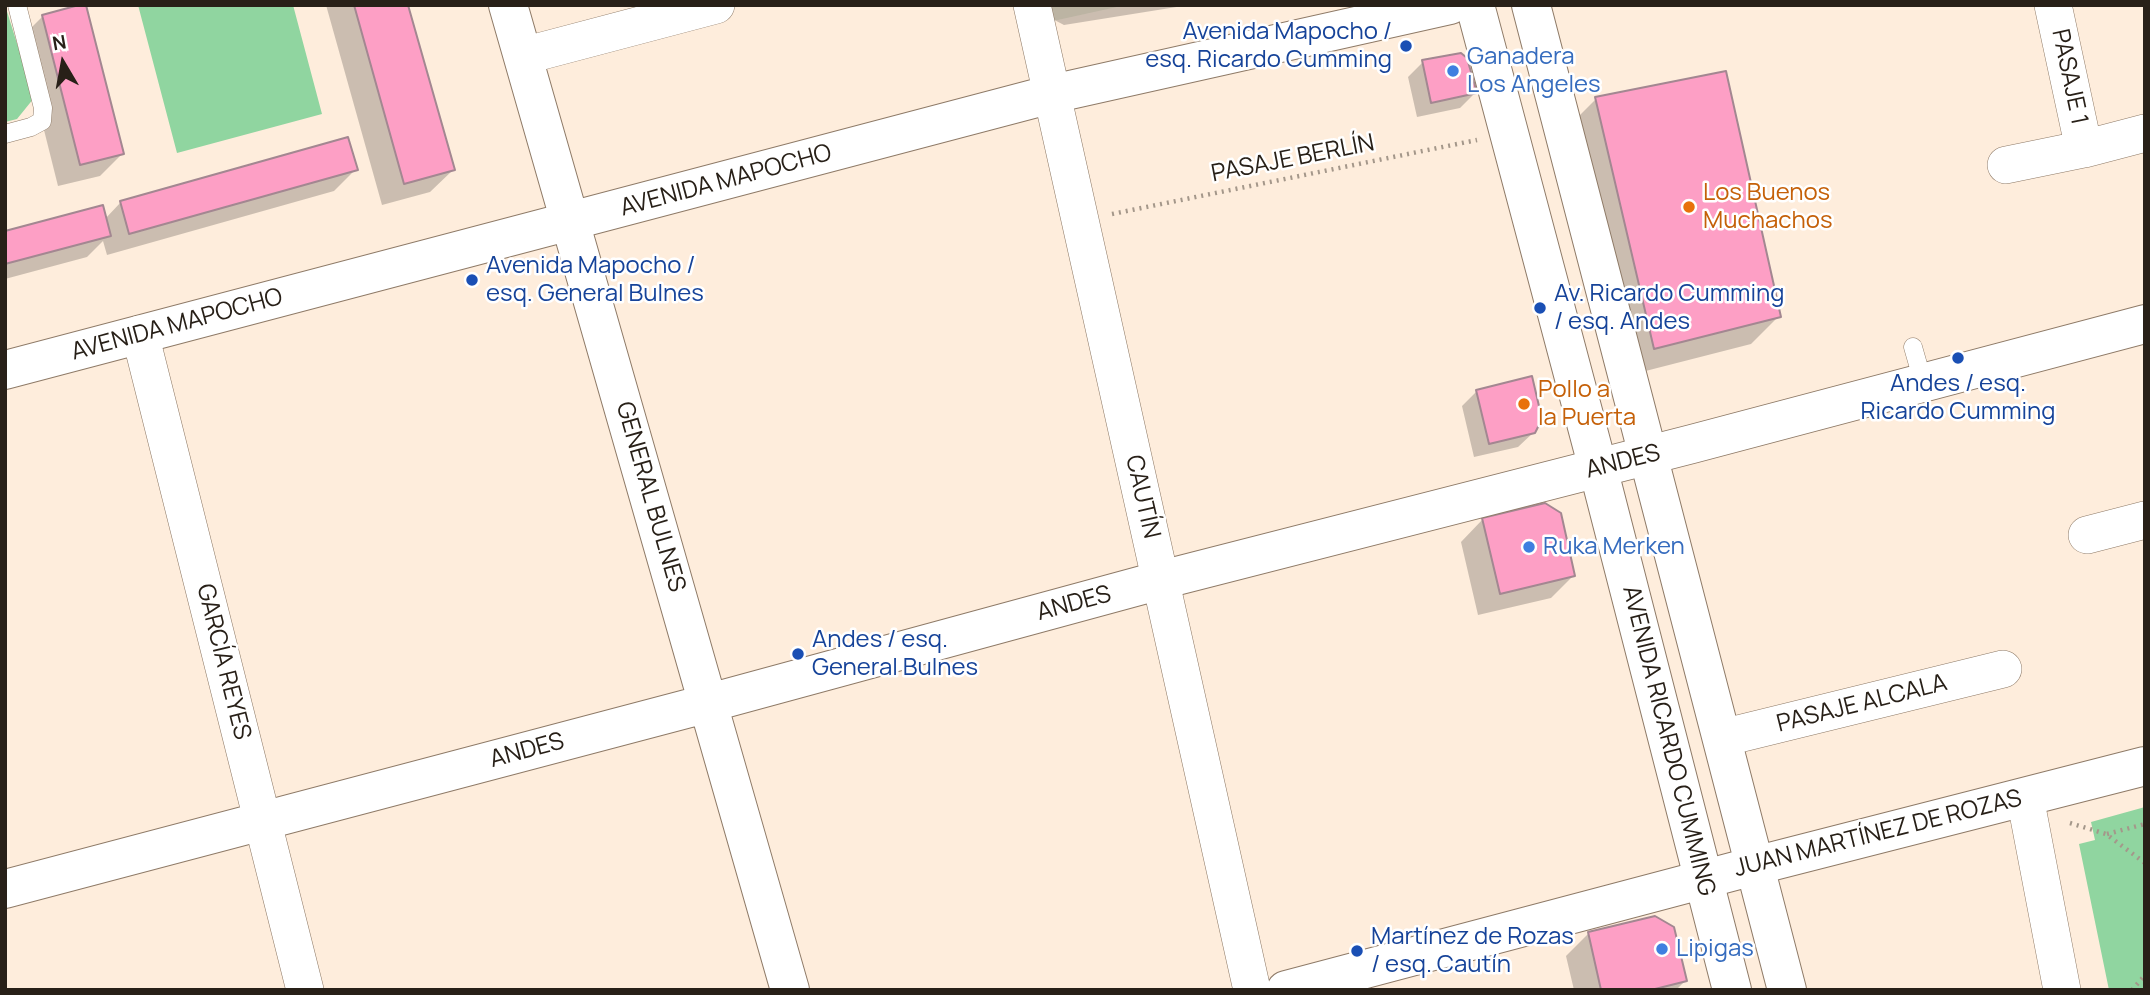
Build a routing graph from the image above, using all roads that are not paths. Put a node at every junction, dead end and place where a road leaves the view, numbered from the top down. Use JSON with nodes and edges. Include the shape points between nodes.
{"nodes":[{"id":1,"x":17,"y":5,"type":"edge"},
{"id":2,"x":508,"y":5,"type":"edge"},
{"id":3,"x":716,"y":5,"type":"edge"},
{"id":4,"x":1032,"y":5,"type":"edge"},
{"id":5,"x":1450,"y":5,"type":"edge"},
{"id":6,"x":1475,"y":5,"type":"edge"},
{"id":7,"x":1531,"y":5,"type":"edge"},
{"id":8,"x":2053,"y":5,"type":"edge"},
{"id":9,"x":523,"y":57,"type":"junction"},
{"id":10,"x":1052,"y":94,"type":"junction"},
{"id":11,"x":5,"y":134,"type":"edge"},
{"id":12,"x":2145,"y":134,"type":"edge"},
{"id":13,"x":2084,"y":149,"type":"junction"},
{"id":14,"x":2006,"y":165,"type":"dead end"},
{"id":15,"x":572,"y":222,"type":"junction"},
{"id":16,"x":2145,"y":324,"type":"edge"},
{"id":17,"x":140,"y":334,"type":"junction"},
{"id":18,"x":5,"y":370,"type":"edge"},
{"id":19,"x":1648,"y":455,"type":"junction"},
{"id":20,"x":1598,"y":468,"type":"junction"},
{"id":21,"x":2145,"y":520,"type":"edge"},
{"id":22,"x":2087,"y":535,"type":"dead end"},
{"id":23,"x":1161,"y":580,"type":"junction"},
{"id":24,"x":2003,"y":669,"type":"dead end"},
{"id":25,"x":709,"y":703,"type":"junction"},
{"id":26,"x":1721,"y":738,"type":"junction"},
{"id":27,"x":2145,"y":766,"type":"edge"},
{"id":28,"x":2036,"y":794,"type":"junction"},
{"id":29,"x":263,"y":821,"type":"junction"},
{"id":30,"x":1754,"y":866,"type":"junction"},
{"id":31,"x":1704,"y":879,"type":"junction"},
{"id":32,"x":5,"y":889,"type":"edge"},
{"id":33,"x":305,"y":990,"type":"edge"},
{"id":34,"x":790,"y":990,"type":"edge"},
{"id":35,"x":1252,"y":990,"type":"edge"},
{"id":36,"x":1286,"y":990,"type":"edge"},
{"id":37,"x":1732,"y":990,"type":"edge"},
{"id":38,"x":1787,"y":990,"type":"edge"},
{"id":39,"x":2062,"y":990,"type":"edge"}],
"edges":[{"from":1,"to":11,"type":"lane","via":[[43,108],[42,121]]},
{"from":2,"to":9,"type":"street","name":"GENERAL BULNES"},
{"from":3,"to":9,"type":"street"},
{"from":4,"to":10,"type":"street","name":"CAUTÍN"},
{"from":5,"to":10,"type":"street","name":"AVENIDA MAPOCHO"},
{"from":6,"to":20,"type":"street","name":"AVENIDA RICARDO CUMMING"},
{"from":7,"to":19,"type":"street"},
{"from":8,"to":13,"type":"street","name":"PASAJE 1"},
{"from":9,"to":15,"type":"street","name":"GENERAL BULNES"},
{"from":10,"to":15,"type":"street","name":"AVENIDA MAPOCHO"},
{"from":10,"to":23,"type":"street","name":"CAUTÍN"},
{"from":12,"to":13,"type":"street","name":"PASAJE 1"},
{"from":13,"to":14,"type":"street","name":"PASAJE 1"},
{"from":15,"to":17,"type":"street","name":"AVENIDA MAPOCHO"},
{"from":15,"to":25,"type":"street","name":"GENERAL BULNES"},
{"from":16,"to":19,"type":"street","name":"ANDES","via":[[1918,365]]},
{"from":17,"to":18,"type":"street","name":"AVENIDA MAPOCHO"},
{"from":17,"to":29,"type":"street","name":"GARCÍA REYES"},
{"from":19,"to":20,"type":"street","name":"ANDES"},
{"from":19,"to":26,"type":"street"},
{"from":20,"to":23,"type":"street","name":"ANDES"},
{"from":20,"to":31,"type":"street","name":"AVENIDA RICARDO CUMMING"},
{"from":21,"to":22,"type":"street"},
{"from":23,"to":25,"type":"street","name":"ANDES"},
{"from":23,"to":35,"type":"street","name":"CAUTÍN"},
{"from":24,"to":26,"type":"street","name":"PASAJE ALCALA"},
{"from":25,"to":29,"type":"street","name":"ANDES"},
{"from":25,"to":34,"type":"street","name":"GENERAL BULNES"},
{"from":26,"to":30,"type":"street"},
{"from":27,"to":28,"type":"street","name":"JUAN MARTÍNEZ DE ROZAS"},
{"from":28,"to":30,"type":"street","name":"JUAN MARTÍNEZ DE ROZAS"},
{"from":28,"to":39,"type":"street"},
{"from":29,"to":32,"type":"street","name":"ANDES"},
{"from":29,"to":33,"type":"street","name":"GARCÍA REYES"},
{"from":30,"to":31,"type":"street","name":"JUAN MARTÍNEZ DE ROZAS"},
{"from":30,"to":38,"type":"street"},
{"from":31,"to":36,"type":"street","name":"JUAN MARTÍNEZ DE ROZAS"},
{"from":31,"to":37,"type":"street","name":"AVENIDA RICARDO CUMMING"}]}
